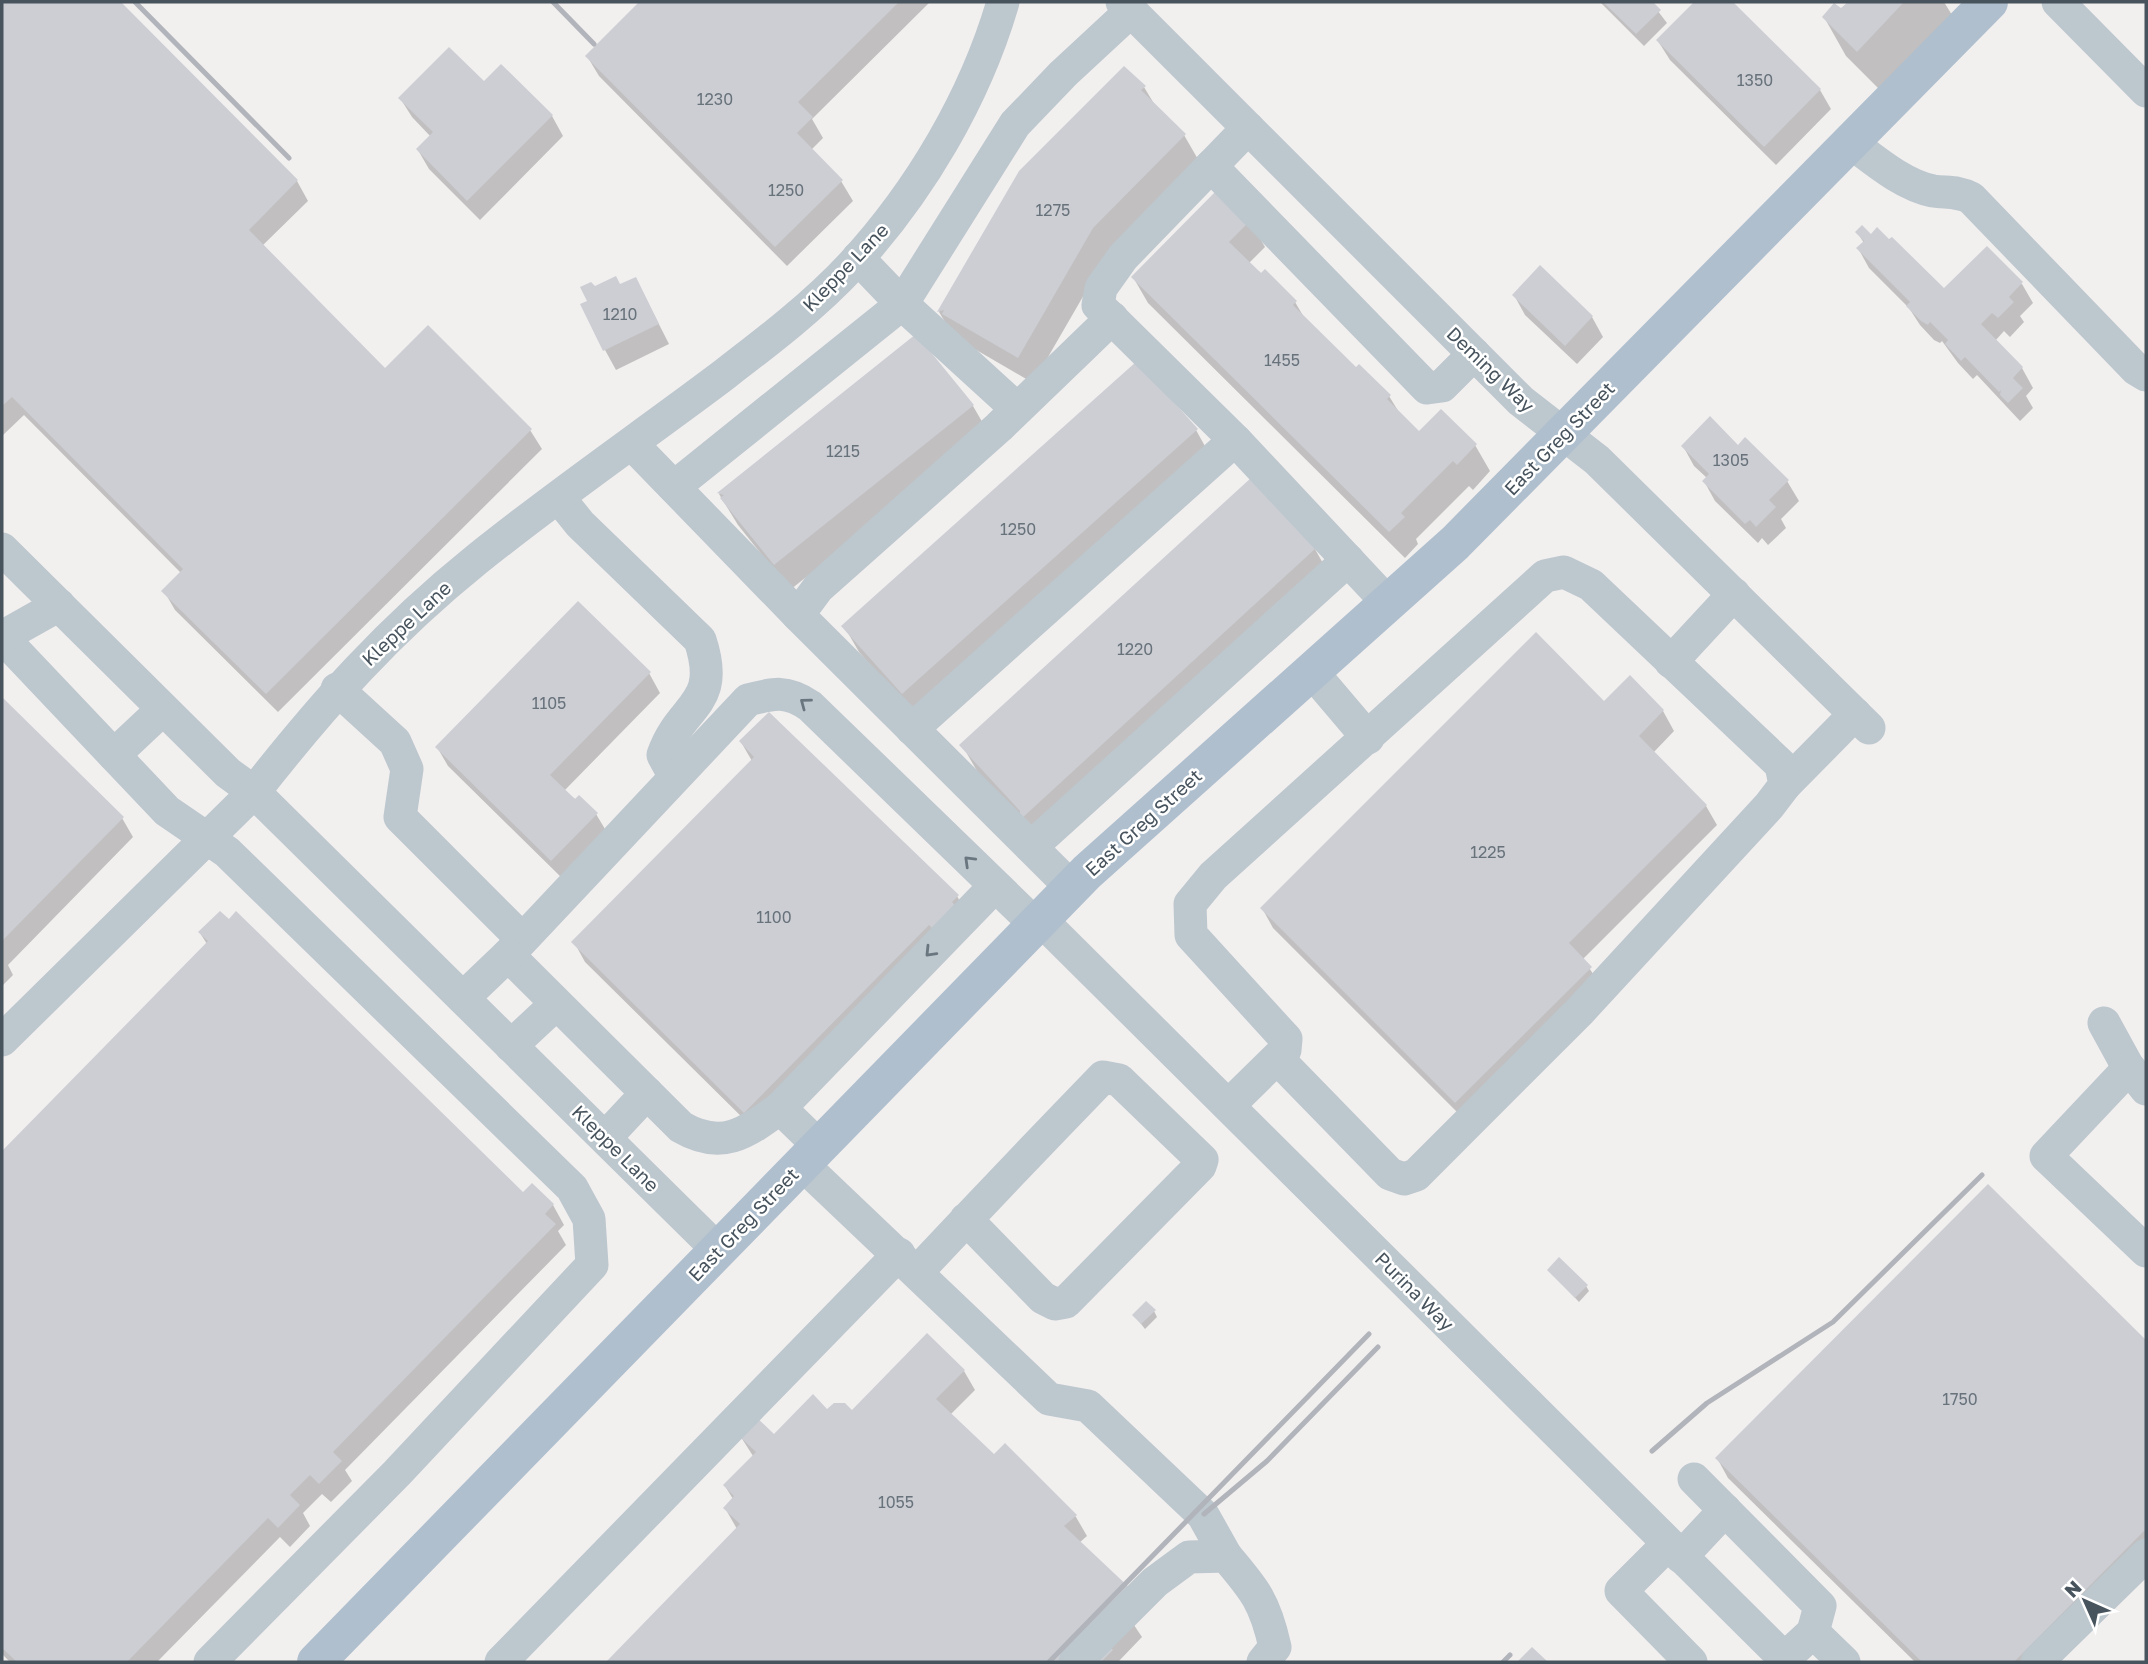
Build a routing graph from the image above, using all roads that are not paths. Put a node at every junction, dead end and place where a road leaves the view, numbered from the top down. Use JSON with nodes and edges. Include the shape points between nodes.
{"nodes":[{"id":1,"x":1003,"y":2,"type":"edge"},
{"id":2,"x":1989,"y":2,"type":"edge"},
{"id":3,"x":2058,"y":2,"type":"edge"},
{"id":4,"x":1126,"y":6,"type":"edge"},
{"id":5,"x":2146,"y":91,"type":"edge"},
{"id":6,"x":1248,"y":128,"type":"junction"},
{"id":7,"x":1850,"y":142,"type":"junction"},
{"id":8,"x":1211,"y":166,"type":"junction"},
{"id":9,"x":858,"y":258,"type":"junction"},
{"id":10,"x":902,"y":304,"type":"junction"},
{"id":11,"x":1112,"y":318,"type":"junction"},
{"id":12,"x":1474,"y":354,"type":"junction"},
{"id":13,"x":2146,"y":375,"type":"edge"},
{"id":14,"x":1017,"y":410,"type":"junction"},
{"id":15,"x":1563,"y":434,"type":"junction"},
{"id":16,"x":1235,"y":440,"type":"junction"},
{"id":17,"x":632,"y":444,"type":"junction"},
{"id":18,"x":674,"y":487,"type":"junction"},
{"id":19,"x":559,"y":498,"type":"junction"},
{"id":20,"x":2,"y":549,"type":"edge"},
{"id":21,"x":1348,"y":560,"type":"junction"},
{"id":22,"x":1734,"y":594,"type":"junction"},
{"id":23,"x":1388,"y":603,"type":"junction"},
{"id":24,"x":58,"y":605,"type":"junction"},
{"id":25,"x":798,"y":615,"type":"junction"},
{"id":26,"x":2,"y":637,"type":"edge"},
{"id":27,"x":1671,"y":662,"type":"junction"},
{"id":28,"x":1312,"y":671,"type":"junction"},
{"id":29,"x":337,"y":690,"type":"junction"},
{"id":30,"x":163,"y":709,"type":"junction"},
{"id":31,"x":912,"y":729,"type":"junction"},
{"id":32,"x":1368,"y":738,"type":"junction"},
{"id":33,"x":114,"y":755,"type":"junction"},
{"id":34,"x":675,"y":777,"type":"junction"},
{"id":35,"x":1785,"y":785,"type":"junction"},
{"id":36,"x":254,"y":792,"type":"junction"},
{"id":37,"x":209,"y":838,"type":"junction"},
{"id":38,"x":1031,"y":847,"type":"junction"},
{"id":39,"x":995,"y":886,"type":"junction"},
{"id":40,"x":1072,"y":888,"type":"junction"},
{"id":41,"x":1038,"y":923,"type":"junction"},
{"id":42,"x":515,"y":947,"type":"junction"},
{"id":43,"x":463,"y":998,"type":"junction"},
{"id":44,"x":556,"y":1004,"type":"junction"},
{"id":45,"x":2104,"y":1023,"type":"dead end"},
{"id":46,"x":2,"y":1040,"type":"edge"},
{"id":47,"x":512,"y":1046,"type":"junction"},
{"id":48,"x":1277,"y":1058,"type":"junction"},
{"id":49,"x":2138,"y":1078,"type":"edge"},
{"id":50,"x":647,"y":1093,"type":"junction"},
{"id":51,"x":1229,"y":1105,"type":"junction"},
{"id":52,"x":780,"y":1108,"type":"junction"},
{"id":53,"x":605,"y":1138,"type":"junction"},
{"id":54,"x":811,"y":1155,"type":"junction"},
{"id":55,"x":966,"y":1219,"type":"junction"},
{"id":56,"x":718,"y":1250,"type":"junction"},
{"id":57,"x":2146,"y":1251,"type":"edge"},
{"id":58,"x":908,"y":1263,"type":"junction"},
{"id":59,"x":1694,"y":1479,"type":"dead end"},
{"id":60,"x":1725,"y":1510,"type":"junction"},
{"id":61,"x":1674,"y":1550,"type":"junction"},
{"id":62,"x":2146,"y":1555,"type":"edge"},
{"id":63,"x":1226,"y":1556,"type":"junction"},
{"id":64,"x":1814,"y":1632,"type":"junction"},
{"id":65,"x":1786,"y":1660,"type":"edge"},
{"id":66,"x":210,"y":1662,"type":"edge"},
{"id":67,"x":316,"y":1662,"type":"edge"},
{"id":68,"x":501,"y":1662,"type":"edge"},
{"id":69,"x":1075,"y":1662,"type":"edge"},
{"id":70,"x":1264,"y":1662,"type":"edge"},
{"id":71,"x":1691,"y":1662,"type":"edge"},
{"id":72,"x":1844,"y":1662,"type":"edge"},
{"id":73,"x":2037,"y":1662,"type":"edge"}],
"edges":[{"from":1,"to":9,"type":"street","name":"Kleppe Lane","via":[[978,71],[954,119],[890,222]]},
{"from":2,"to":7,"type":"main road","name":"East Greg Street"},
{"from":3,"to":5,"type":"street"},
{"from":4,"to":6,"type":"street","name":"Deming Way"},
{"from":4,"to":10,"type":"street","via":[[1015,124]]},
{"from":6,"to":8,"type":"street"},
{"from":6,"to":12,"type":"street","name":"Deming Way"},
{"from":7,"to":13,"type":"street","via":[[1884,168],[1931,191],[1961,192],[1972,198]]},
{"from":7,"to":15,"type":"main road","name":"East Greg Street"},
{"from":8,"to":11,"type":"street","via":[[1123,257],[1101,288],[1098,305]]},
{"from":8,"to":12,"type":"street","via":[[1427,387],[1442,386]]},
{"from":9,"to":10,"type":"street"},
{"from":9,"to":17,"type":"street","name":"Kleppe Lane","via":[[763,345]]},
{"from":10,"to":14,"type":"street"},
{"from":10,"to":18,"type":"street"},
{"from":11,"to":14,"type":"street"},
{"from":11,"to":16,"type":"street"},
{"from":12,"to":15,"type":"street","name":"Deming Way","via":[[1521,401]]},
{"from":14,"to":25,"type":"street","via":[[818,588]]},
{"from":15,"to":22,"type":"street","name":"Deming Way","via":[[1598,460]]},
{"from":15,"to":23,"type":"main road","name":"East Greg Street"},
{"from":16,"to":21,"type":"street"},
{"from":16,"to":31,"type":"street"},
{"from":17,"to":18,"type":"street"},
{"from":17,"to":19,"type":"street","name":"Kleppe Lane"},
{"from":18,"to":25,"type":"street"},
{"from":19,"to":29,"type":"street","name":"Kleppe Lane","via":[[424,603]]},
{"from":19,"to":34,"type":"street","via":[[700,640],[708,665],[707,688],[669,739],[663,755]]},
{"from":20,"to":24,"type":"street"},
{"from":21,"to":23,"type":"street"},
{"from":21,"to":38,"type":"street"},
{"from":22,"to":27,"type":"street"},
{"from":22,"to":35,"type":"street","name":"Deming Way","via":[[1862,721]]},
{"from":23,"to":28,"type":"main road","name":"East Greg Street"},
{"from":24,"to":26,"type":"street"},
{"from":24,"to":30,"type":"street"},
{"from":25,"to":31,"type":"street"},
{"from":26,"to":33,"type":"street"},
{"from":27,"to":32,"type":"street","via":[[1591,585],[1564,572],[1550,573]]},
{"from":27,"to":35,"type":"street","via":[[1781,765]]},
{"from":28,"to":32,"type":"street"},
{"from":28,"to":40,"type":"main road","name":"East Greg Street"},
{"from":29,"to":36,"type":"street","name":"Kleppe Lane"},
{"from":29,"to":42,"type":"street","via":[[395,742],[407,769],[401,817]]},
{"from":30,"to":33,"type":"street"},
{"from":30,"to":36,"type":"street","via":[[228,774]]},
{"from":31,"to":38,"type":"street"},
{"from":32,"to":48,"type":"street","via":[[1213,876],[1190,904],[1191,935],[1286,1039],[1285,1050]]},
{"from":33,"to":37,"type":"street","via":[[167,811]]},
{"from":39,"to":34,"type":"street","name":"Purina Way","one_way":true,"via":[[794,695],[779,692],[748,700]]},
{"from":34,"to":42,"type":"street"},
{"from":35,"to":48,"type":"street","via":[[1580,1011],[1416,1175],[1404,1179],[1390,1174]]},
{"from":36,"to":37,"type":"street"},
{"from":36,"to":43,"type":"street","name":"Kleppe Lane"},
{"from":37,"to":46,"type":"street"},
{"from":37,"to":66,"type":"street","via":[[572,1188],[589,1219],[592,1265],[397,1473]]},
{"from":38,"to":40,"type":"street"},
{"from":39,"to":41,"type":"street","name":"Purina Way"},
{"from":39,"to":52,"type":"street","one_way":true},
{"from":40,"to":41,"type":"main road","name":"East Greg Street"},
{"from":41,"to":51,"type":"street","name":"Purina Way"},
{"from":41,"to":54,"type":"main road","name":"East Greg Street"},
{"from":42,"to":43,"type":"street"},
{"from":42,"to":44,"type":"street"},
{"from":43,"to":47,"type":"street","name":"Kleppe Lane"},
{"from":44,"to":47,"type":"street"},
{"from":44,"to":50,"type":"street"},
{"from":45,"to":49,"type":"street"},
{"from":47,"to":53,"type":"street","name":"Kleppe Lane"},
{"from":48,"to":51,"type":"street"},
{"from":49,"to":57,"type":"street","via":[[2046,1156]]},
{"from":50,"to":52,"type":"street","via":[[681,1127],[696,1136],[719,1139],[744,1134]]},
{"from":50,"to":53,"type":"street"},
{"from":51,"to":61,"type":"street","name":"Purina Way"},
{"from":52,"to":54,"type":"street"},
{"from":53,"to":56,"type":"street","name":"Kleppe Lane"},
{"from":54,"to":56,"type":"main road","name":"East Greg Street"},
{"from":54,"to":58,"type":"street"},
{"from":55,"to":55,"type":"street","via":[[1103,1077],[1119,1080],[1202,1160],[1066,1302],[1055,1304],[1043,1298]]},
{"from":55,"to":58,"type":"street"},
{"from":56,"to":67,"type":"main road","name":"East Greg Street"},
{"from":58,"to":63,"type":"street","via":[[1049,1399],[1088,1406],[1203,1515]]},
{"from":58,"to":68,"type":"street"},
{"from":59,"to":60,"type":"street"},
{"from":60,"to":61,"type":"street"},
{"from":60,"to":64,"type":"street","via":[[1820,1606]]},
{"from":61,"to":65,"type":"street","name":"Purina Way"},
{"from":61,"to":71,"type":"street","via":[[1621,1591]]},
{"from":62,"to":73,"type":"street"},
{"from":63,"to":69,"type":"street","via":[[1189,1557],[1155,1582]]},
{"from":63,"to":70,"type":"street","via":[[1268,1613],[1275,1647]]},
{"from":64,"to":65,"type":"street"},
{"from":64,"to":72,"type":"street"}]}
